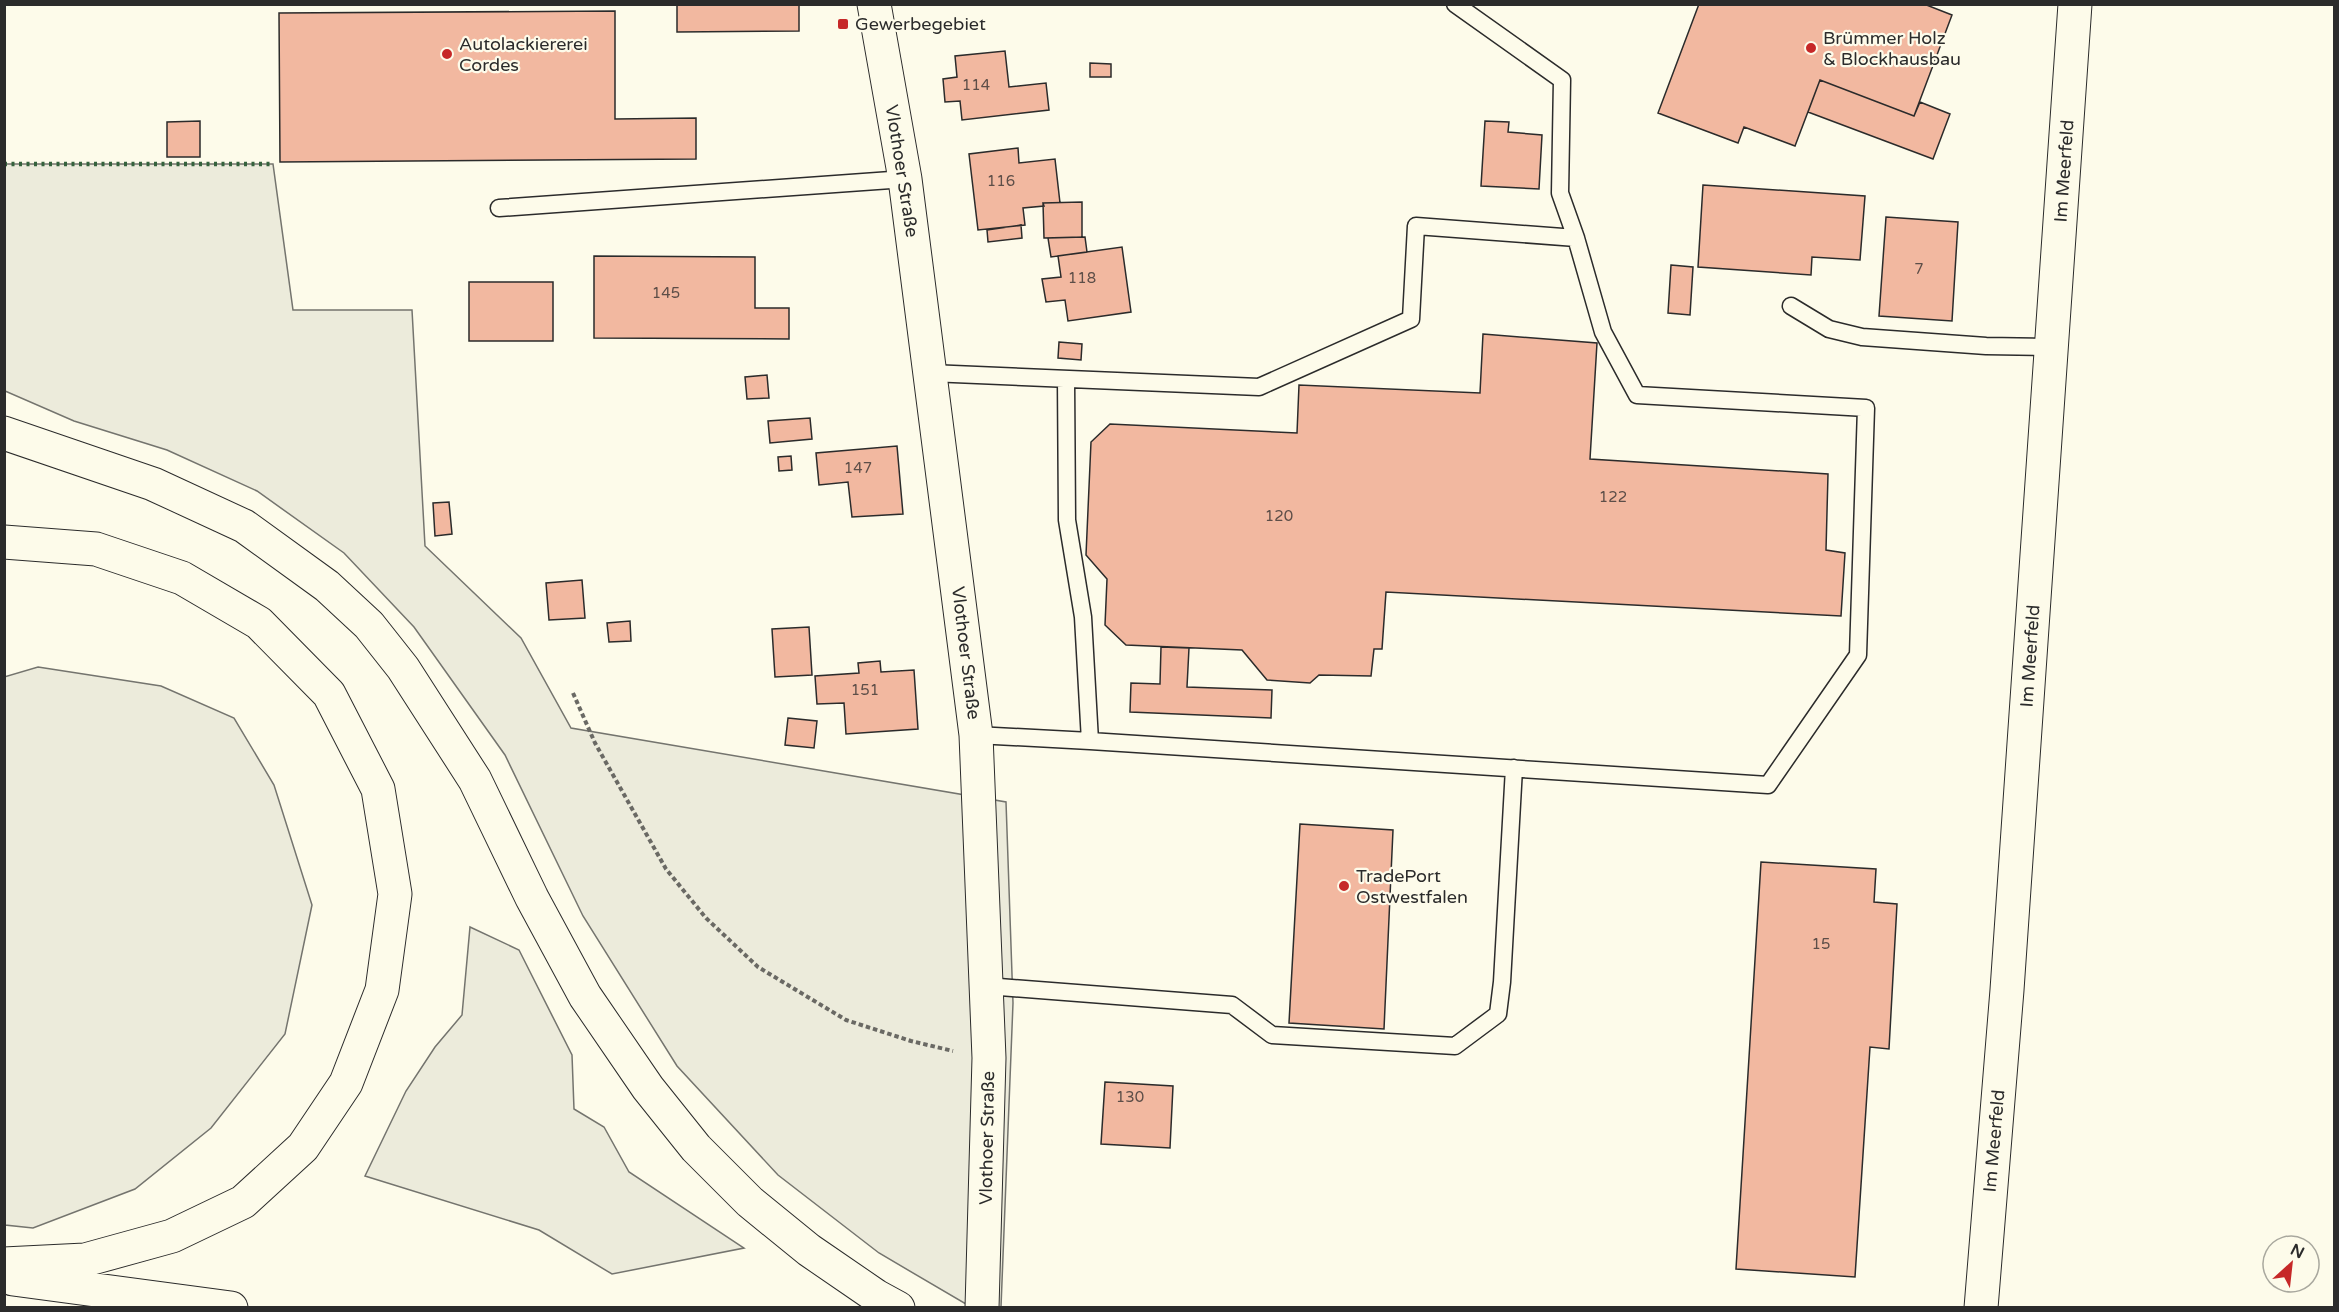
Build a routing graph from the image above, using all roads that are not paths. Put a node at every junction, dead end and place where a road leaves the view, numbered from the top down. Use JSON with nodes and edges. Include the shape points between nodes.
{"nodes":[{"id":1,"x":874,"y":4,"type":"edge"},
{"id":2,"x":1455,"y":4,"type":"edge"},
{"id":3,"x":2075,"y":4,"type":"edge"},
{"id":4,"x":905,"y":179,"type":"junction"},
{"id":5,"x":499,"y":208,"type":"dead end"},
{"id":6,"x":1576,"y":238,"type":"junction"},
{"id":7,"x":1791,"y":306,"type":"dead end"},
{"id":8,"x":2051,"y":347,"type":"junction"},
{"id":9,"x":930,"y":373,"type":"junction"},
{"id":10,"x":1066,"y":379,"type":"junction"},
{"id":11,"x":4,"y":433,"type":"edge"},
{"id":12,"x":4,"y":542,"type":"edge"},
{"id":13,"x":976,"y":735,"type":"junction"},
{"id":14,"x":1090,"y":741,"type":"junction"},
{"id":15,"x":1514,"y":768,"type":"junction"},
{"id":16,"x":987,"y":986,"type":"junction"},
{"id":17,"x":4,"y":1264,"type":"edge"},
{"id":18,"x":4,"y":1278,"type":"edge"},
{"id":19,"x":887,"y":1302,"type":"edge"},
{"id":20,"x":231,"y":1308,"type":"edge"},
{"id":21,"x":982,"y":1308,"type":"edge"},
{"id":22,"x":1981,"y":1308,"type":"edge"}],
"edges":[{"from":1,"to":4,"type":"main road","name":"Vlothoer Straße"},
{"from":2,"to":6,"type":"lane","via":[[1562,80],[1560,193]]},
{"from":3,"to":8,"type":"main road","name":"Im Meerfeld"},
{"from":4,"to":5,"type":"lane"},
{"from":4,"to":9,"type":"main road","name":"Vlothoer Straße"},
{"from":6,"to":10,"type":"lane","via":[[1416,226],[1411,319],[1259,387]]},
{"from":6,"to":15,"type":"lane","via":[[1603,332],[1637,395],[1866,408],[1858,655],[1768,785]]},
{"from":7,"to":8,"type":"lane","via":[[1829,329],[1862,337]]},
{"from":8,"to":22,"type":"main road","name":"Im Meerfeld"},
{"from":9,"to":10,"type":"lane"},
{"from":9,"to":13,"type":"main road","name":"Vlothoer Straße"},
{"from":10,"to":14,"type":"lane","via":[[1067,520],[1083,617]]},
{"from":11,"to":19,"type":"main road","via":[[153,484],[243,526],[327,586],[369,626],[403,668],[475,780],[585,996],[648,1088],[696,1148],[750,1202],[809,1250]]},
{"from":12,"to":17,"type":"main road","via":[[96,549],[182,578],[260,623],[328,694],[378,789],[395,894],[382,990],[346,1083],[303,1147],[243,1202],[172,1236],[85,1260]]},
{"from":13,"to":14,"type":"lane"},
{"from":13,"to":16,"type":"main road","name":"Vlothoer Straße"},
{"from":14,"to":15,"type":"lane"},
{"from":15,"to":16,"type":"lane","via":[[1498,1014],[1455,1046],[1272,1035],[1233,1005]]},
{"from":16,"to":21,"type":"main road","name":"Vlothoer Straße","via":[[989,1058]]},
{"from":18,"to":20,"type":"main road"}]}
